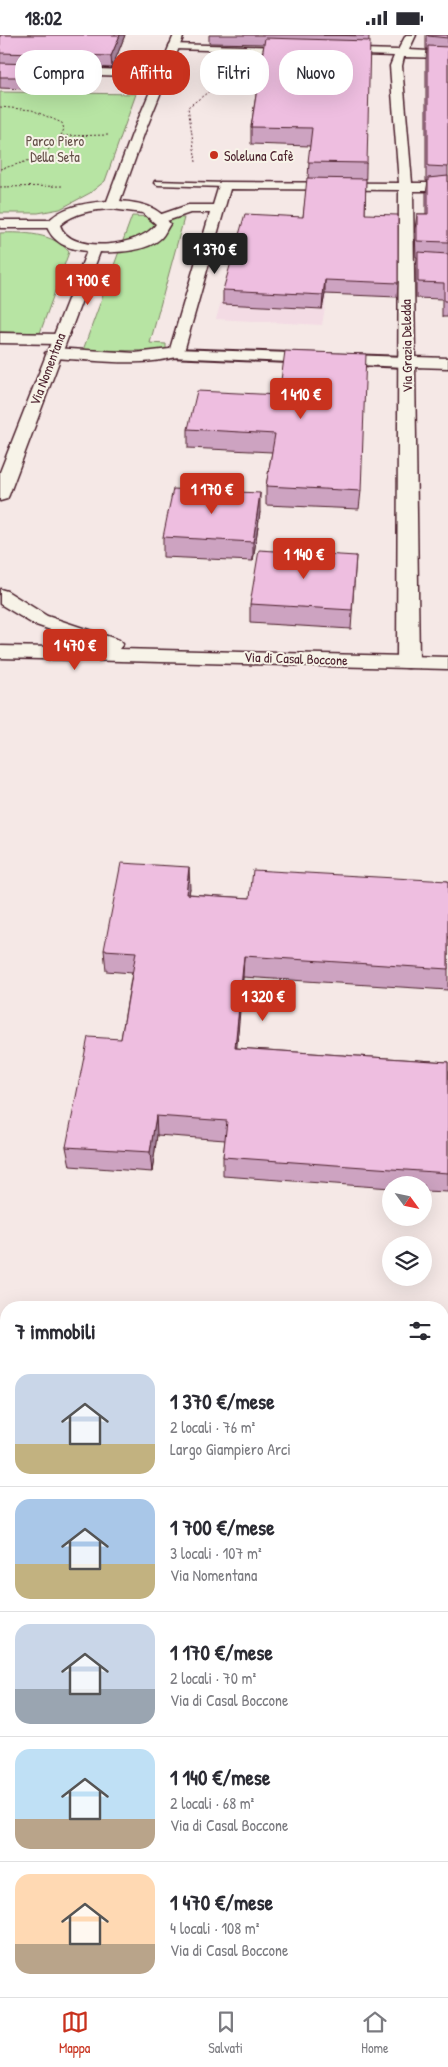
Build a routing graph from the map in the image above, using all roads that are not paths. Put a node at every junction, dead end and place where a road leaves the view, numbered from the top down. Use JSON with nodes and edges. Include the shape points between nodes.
{"nodes":[{"id":1,"x":411,"y":35,"type":"edge"},
{"id":2,"x":176,"y":41,"type":"edge"},
{"id":3,"x":404,"y":52,"type":"junction"},
{"id":4,"x":448,"y":55,"type":"edge"},
{"id":5,"x":0,"y":69,"type":"edge"},
{"id":6,"x":112,"y":72,"type":"edge"},
{"id":7,"x":154,"y":95,"type":"edge"},
{"id":8,"x":158,"y":183,"type":"dead end"},
{"id":9,"x":225,"y":185,"type":"junction"},
{"id":10,"x":406,"y":187,"type":"junction"},
{"id":11,"x":448,"y":187,"type":"edge"},
{"id":12,"x":112,"y":205,"type":"junction"},
{"id":13,"x":218,"y":209,"type":"junction"},
{"id":14,"x":161,"y":219,"type":"junction"},
{"id":15,"x":53,"y":223,"type":"junction"},
{"id":16,"x":0,"y":224,"type":"edge"},
{"id":17,"x":94,"y":248,"type":"junction"},
{"id":18,"x":405,"y":262,"type":"junction"},
{"id":19,"x":422,"y":263,"type":"edge"},
{"id":20,"x":0,"y":338,"type":"edge"},
{"id":21,"x":56,"y":346,"type":"junction"},
{"id":22,"x":174,"y":354,"type":"junction"},
{"id":23,"x":406,"y":362,"type":"junction"},
{"id":24,"x":448,"y":363,"type":"edge"},
{"id":25,"x":6,"y":466,"type":"edge"},
{"id":26,"x":0,"y":495,"type":"edge"},
{"id":27,"x":0,"y":595,"type":"edge"},
{"id":28,"x":2,"y":654,"type":"edge"},
{"id":29,"x":144,"y":654,"type":"junction"},
{"id":30,"x":408,"y":662,"type":"junction"},
{"id":31,"x":448,"y":663,"type":"edge"}],
"edges":[{"from":1,"to":3,"type":"street","name":"Via Grazia Deledda"},
{"from":2,"to":3,"type":"street","via":[[192,47]]},
{"from":3,"to":4,"type":"street"},
{"from":3,"to":10,"type":"street","name":"Via Grazia Deledda","via":[[397,59],[396,66]]},
{"from":5,"to":6,"type":"street"},
{"from":7,"to":12,"type":"street"},
{"from":8,"to":9,"type":"lane"},
{"from":9,"to":10,"type":"street"},
{"from":9,"to":13,"type":"street"},
{"from":10,"to":11,"type":"street"},
{"from":10,"to":18,"type":"street","name":"Via Grazia Deledda"},
{"from":12,"to":14,"type":"street","via":[[148,211]]},
{"from":12,"to":15,"type":"street","via":[[76,210]]},
{"from":13,"to":14,"type":"street","via":[[188,209]]},
{"from":13,"to":22,"type":"street","via":[[179,349]]},
{"from":14,"to":17,"type":"street","via":[[162,229],[151,239],[130,246]]},
{"from":15,"to":16,"type":"street"},
{"from":15,"to":17,"type":"street","via":[[54,233],[59,238]]},
{"from":17,"to":21,"type":"street","name":"Via Nomentana"},
{"from":18,"to":19,"type":"street"},
{"from":18,"to":23,"type":"street","name":"Via Grazia Deledda"},
{"from":20,"to":21,"type":"street"},
{"from":21,"to":22,"type":"street","via":[[138,356]]},
{"from":21,"to":25,"type":"street","name":"Via Nomentana"},
{"from":22,"to":23,"type":"street"},
{"from":23,"to":24,"type":"street"},
{"from":23,"to":30,"type":"street","name":"Via Grazia Deledda"},
{"from":25,"to":26,"type":"street","name":"Via Nomentana"},
{"from":27,"to":29,"type":"street","name":"Via di Casal Boccone","via":[[40,620]]},
{"from":28,"to":29,"type":"street","name":"Via di Casal Boccone"},
{"from":29,"to":30,"type":"street","name":"Via di Casal Boccone"},
{"from":30,"to":31,"type":"street","name":"Via di Casal Boccone"}]}
